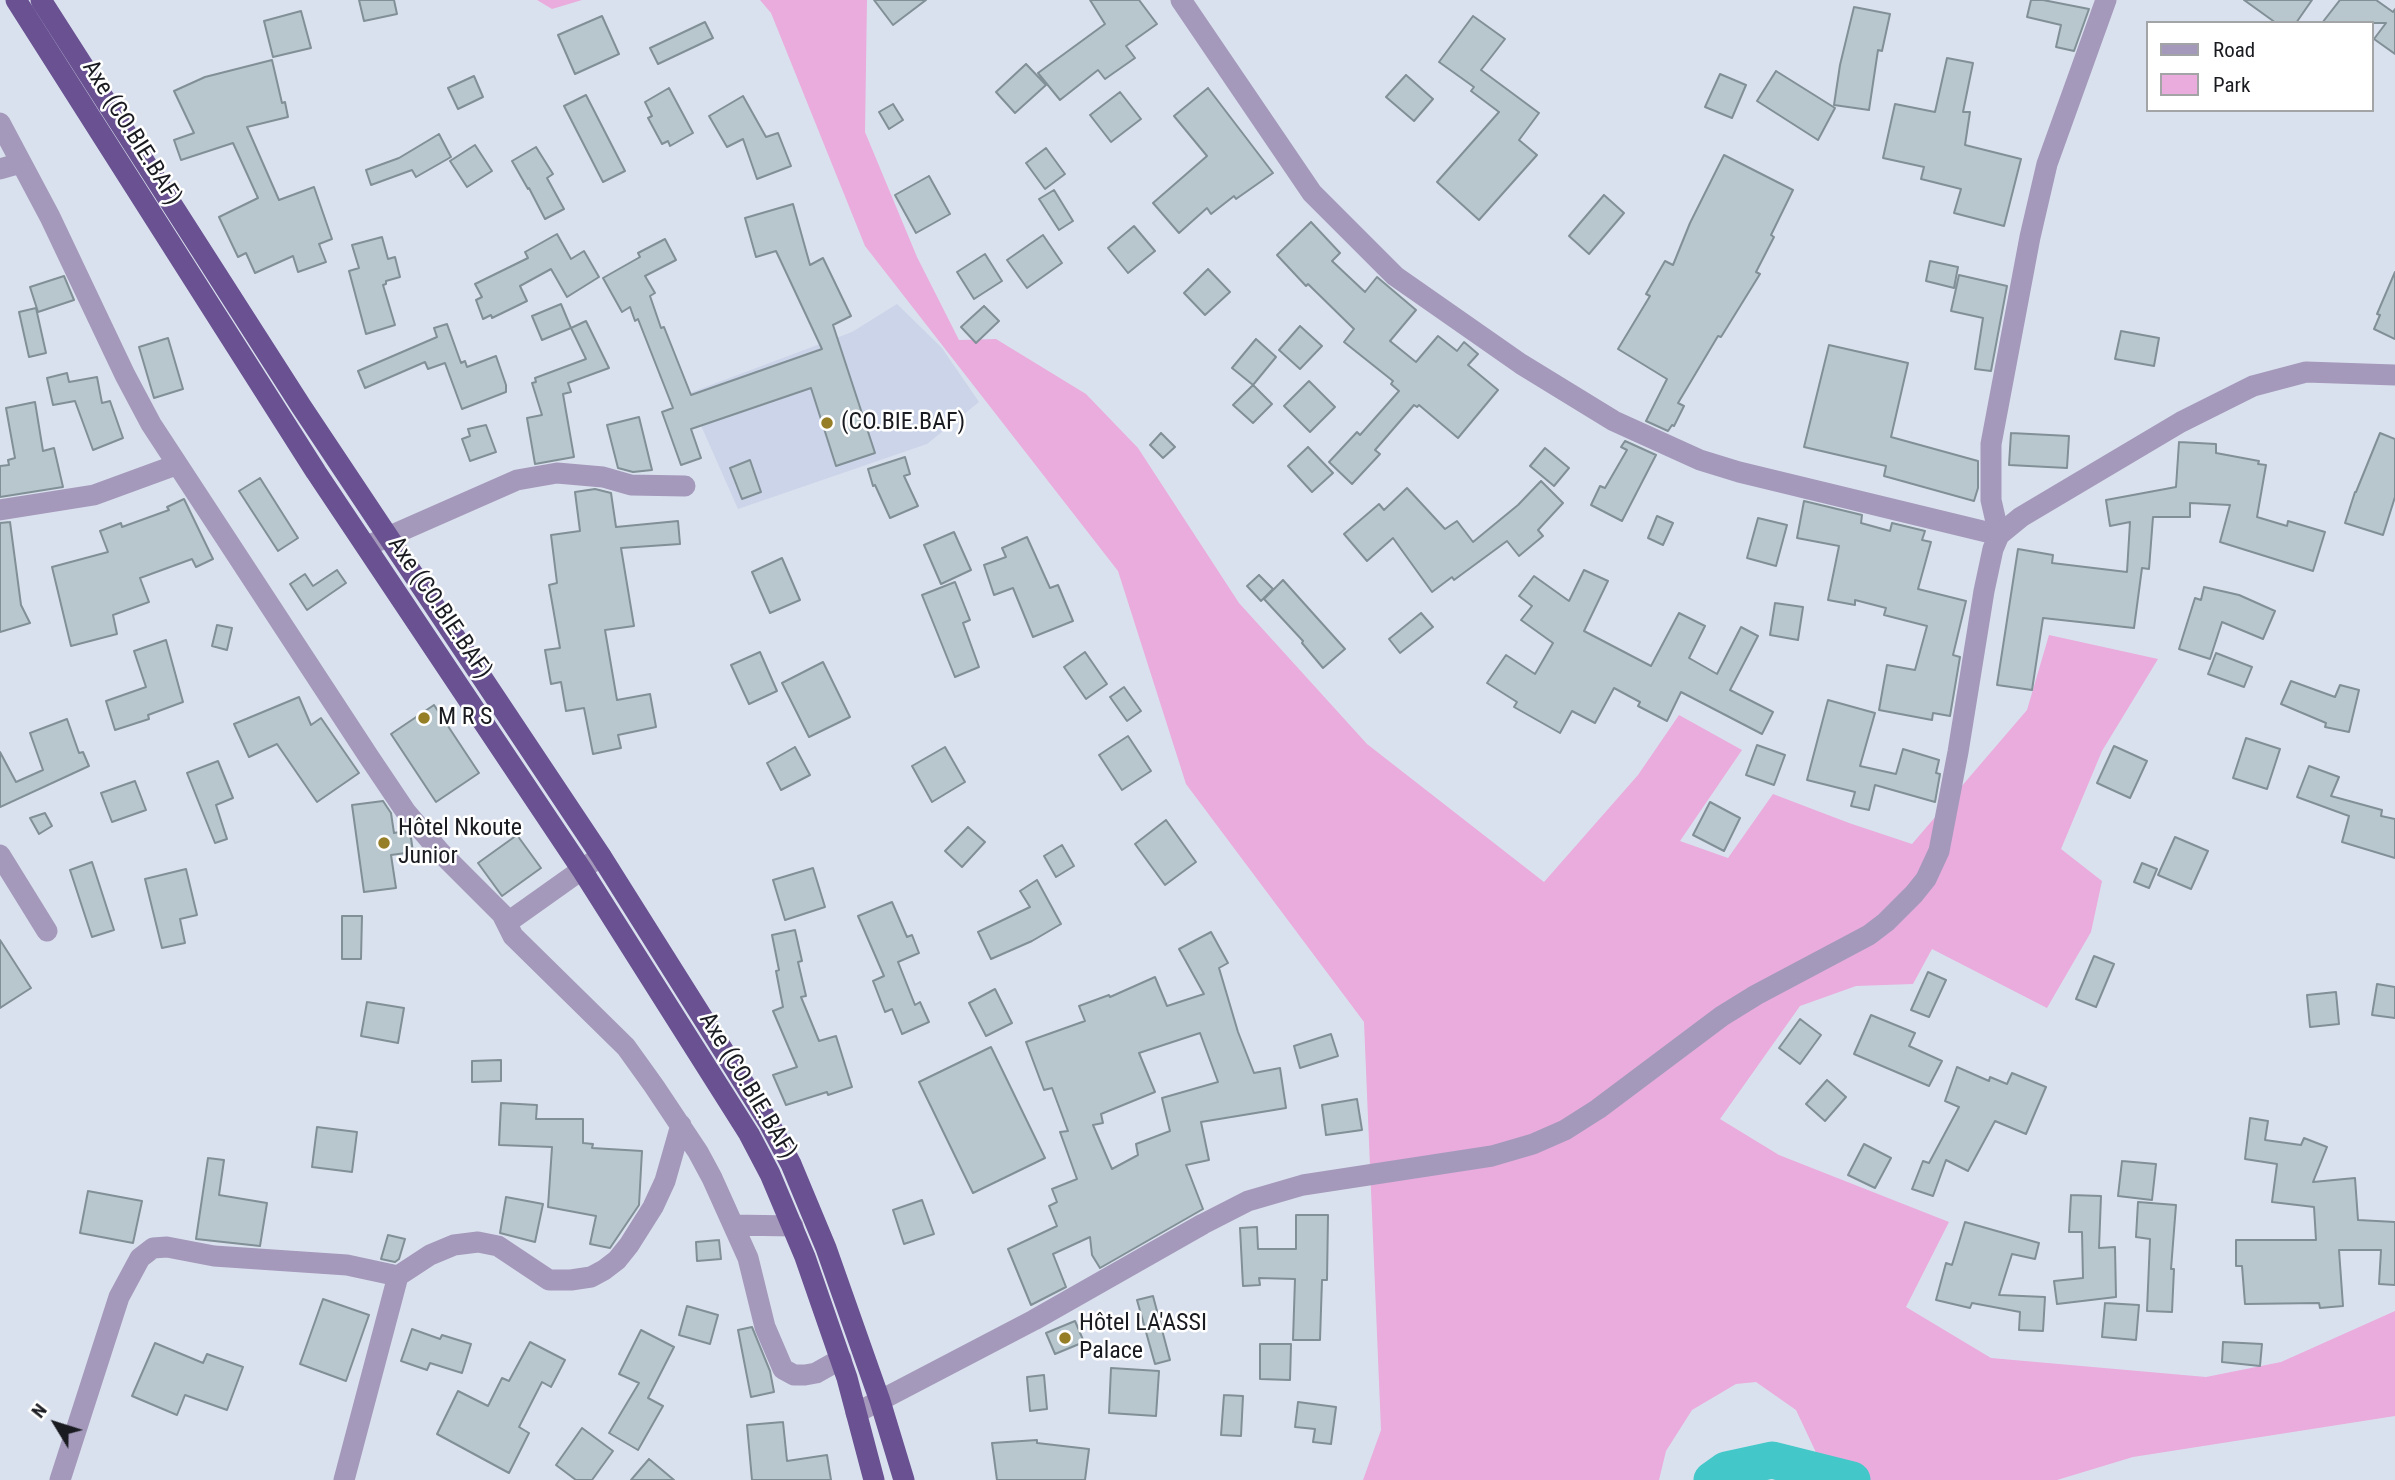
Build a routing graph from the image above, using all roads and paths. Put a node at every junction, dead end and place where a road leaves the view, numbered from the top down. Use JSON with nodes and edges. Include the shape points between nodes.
{"nodes":[{"id":1,"x":16,"y":0,"type":"edge"},
{"id":2,"x":41,"y":0,"type":"edge"},
{"id":3,"x":1181,"y":0,"type":"edge"},
{"id":4,"x":2106,"y":0,"type":"edge"},
{"id":5,"x":0,"y":123,"type":"edge"},
{"id":6,"x":21,"y":163,"type":"junction"},
{"id":7,"x":0,"y":169,"type":"edge"},
{"id":8,"x":2395,"y":375,"type":"edge"},
{"id":9,"x":302,"y":406,"type":"junction"},
{"id":10,"x":281,"y":415,"type":"junction"},
{"id":11,"x":176,"y":465,"type":"junction"},
{"id":12,"x":685,"y":486,"type":"dead end"},
{"id":13,"x":0,"y":510,"type":"edge"},
{"id":14,"x":388,"y":535,"type":"junction"},
{"id":15,"x":1999,"y":535,"type":"junction"},
{"id":16,"x":367,"y":546,"type":"junction"},
{"id":17,"x":0,"y":855,"type":"edge"},
{"id":18,"x":601,"y":856,"type":"junction"},
{"id":19,"x":583,"y":870,"type":"junction"},
{"id":20,"x":508,"y":922,"type":"junction"},
{"id":21,"x":47,"y":931,"type":"dead end"},
{"id":22,"x":681,"y":1125,"type":"junction"},
{"id":23,"x":734,"y":1225,"type":"junction"},
{"id":24,"x":793,"y":1226,"type":"junction"},
{"id":25,"x":398,"y":1276,"type":"junction"},
{"id":26,"x":841,"y":1359,"type":"junction"},
{"id":27,"x":880,"y":1401,"type":"junction"},
{"id":28,"x":856,"y":1413,"type":"junction"},
{"id":29,"x":60,"y":1480,"type":"edge"},
{"id":30,"x":344,"y":1480,"type":"edge"},
{"id":31,"x":874,"y":1480,"type":"edge"},
{"id":32,"x":904,"y":1480,"type":"edge"}],
"edges":[{"from":1,"to":10,"type":"highway","name":"Axe (CO.BIE.BAF)"},
{"from":2,"to":9,"type":"highway","name":"Axe (CO.BIE.BAF)"},
{"from":3,"to":15,"type":"street","via":[[1312,193],[1395,276],[1531,370],[1614,421],[1700,460]]},
{"from":4,"to":15,"type":"street","via":[[2048,164],[2030,237],[1991,444],[1991,500]]},
{"from":5,"to":6,"type":"street"},
{"from":6,"to":7,"type":"street"},
{"from":6,"to":11,"type":"street","via":[[125,375]]},
{"from":8,"to":15,"type":"street","via":[[2306,372],[2253,386],[2181,422]]},
{"from":9,"to":10,"type":"highway"},
{"from":9,"to":14,"type":"highway","name":"Axe (CO.BIE.BAF)"},
{"from":10,"to":16,"type":"highway","name":"Axe (CO.BIE.BAF)"},
{"from":11,"to":13,"type":"street","via":[[94,495]]},
{"from":11,"to":20,"type":"street","via":[[406,812]]},
{"from":12,"to":14,"type":"street","via":[[541,475],[517,480]]},
{"from":14,"to":16,"type":"street"},
{"from":14,"to":18,"type":"highway","name":"Axe (CO.BIE.BAF)"},
{"from":15,"to":27,"type":"street","via":[[1984,591],[1939,851],[1926,879],[1886,922],[1722,1016],[1565,1130],[1492,1156],[1303,1185],[1248,1201]]},
{"from":16,"to":19,"type":"highway","name":"Axe (CO.BIE.BAF)"},
{"from":17,"to":21,"type":"street"},
{"from":18,"to":19,"type":"street"},
{"from":18,"to":27,"type":"highway","name":"Axe (CO.BIE.BAF)","via":[[791,1164]]},
{"from":19,"to":20,"type":"street"},
{"from":19,"to":24,"type":"highway","name":"Axe (CO.BIE.BAF)","via":[[749,1135]]},
{"from":20,"to":22,"type":"street","via":[[526,950],[625,1047]]},
{"from":22,"to":23,"type":"street"},
{"from":22,"to":25,"type":"street","via":[[666,1181],[653,1207],[617,1260],[591,1277],[549,1280],[498,1245],[478,1242],[430,1255]]},
{"from":23,"to":24,"type":"street"},
{"from":23,"to":26,"type":"street","via":[[783,1369],[805,1375]]},
{"from":24,"to":26,"type":"highway","name":"Axe (CO.BIE.BAF)"},
{"from":25,"to":29,"type":"street","via":[[347,1265],[153,1248],[140,1258],[119,1297]]},
{"from":25,"to":30,"type":"street"},
{"from":26,"to":28,"type":"highway","name":"Axe (CO.BIE.BAF)"},
{"from":27,"to":28,"type":"street"},
{"from":27,"to":32,"type":"highway","name":"Axe (CO.BIE.BAF)"},
{"from":28,"to":31,"type":"highway","name":"Axe (CO.BIE.BAF)"}]}
